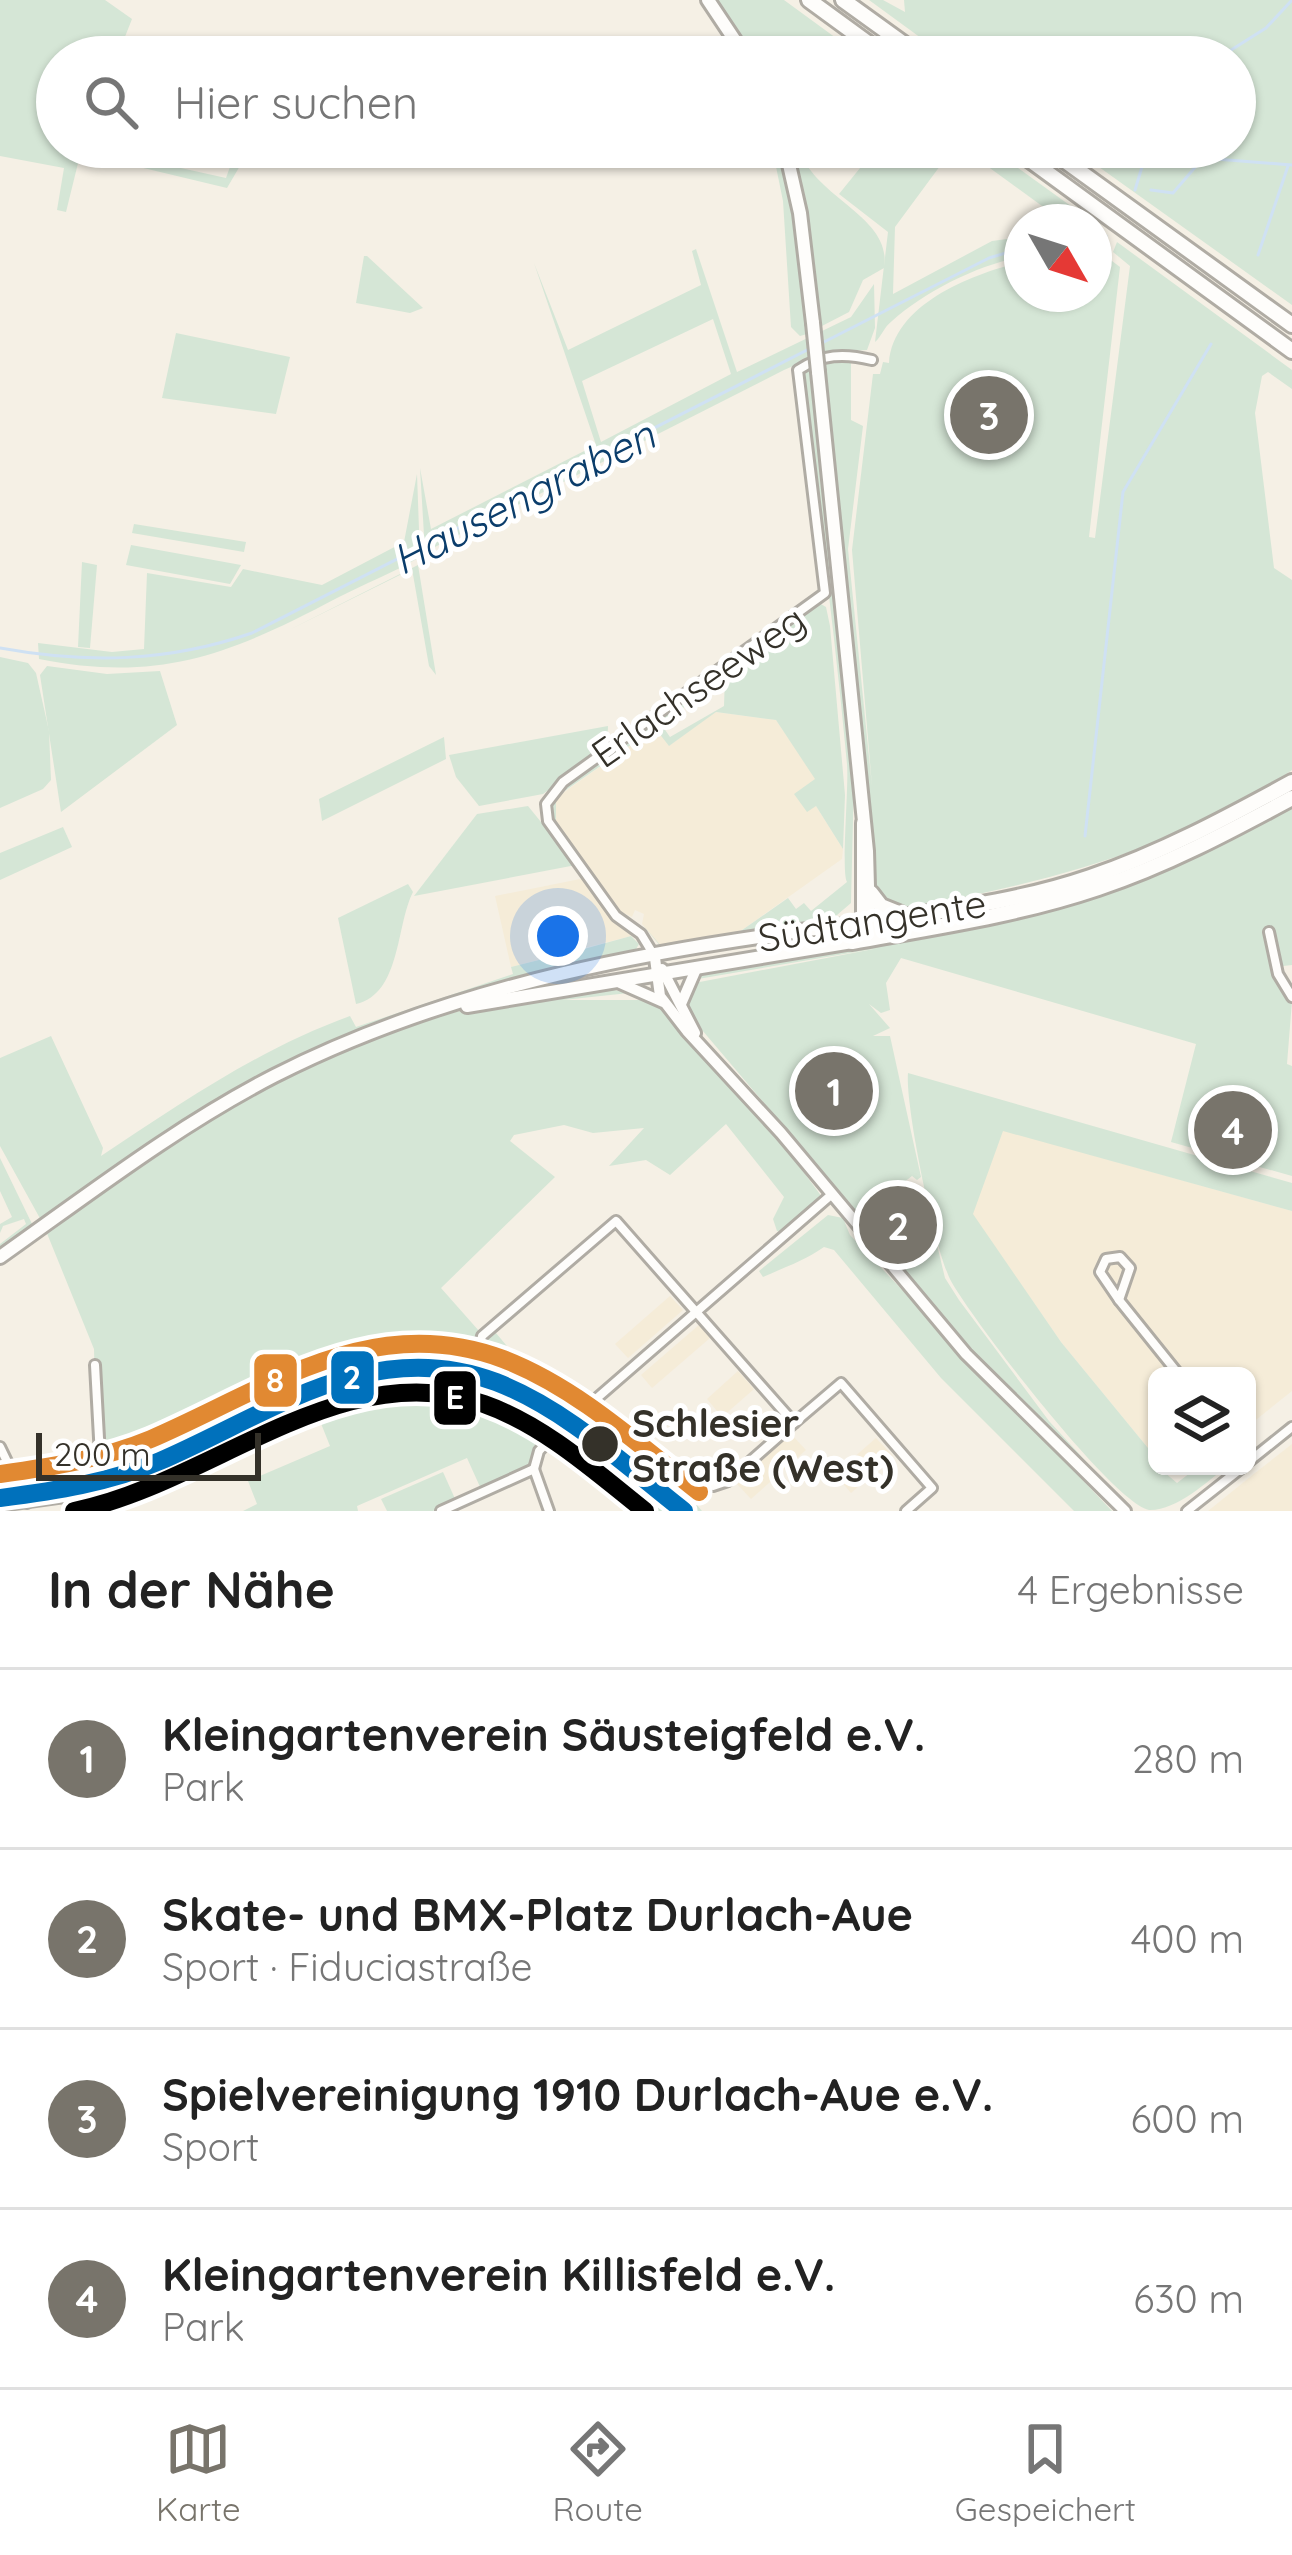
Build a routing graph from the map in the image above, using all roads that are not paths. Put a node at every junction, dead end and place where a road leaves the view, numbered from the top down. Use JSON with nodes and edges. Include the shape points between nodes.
{"nodes":[{"id":1,"x":708,"y":0,"type":"edge"},
{"id":2,"x":809,"y":0,"type":"edge"},
{"id":3,"x":843,"y":0,"type":"edge"},
{"id":4,"x":732,"y":36,"type":"edge"},
{"id":5,"x":858,"y":36,"type":"edge"},
{"id":6,"x":893,"y":36,"type":"edge"},
{"id":7,"x":790,"y":168,"type":"edge"},
{"id":8,"x":1041,"y":168,"type":"edge"},
{"id":9,"x":1075,"y":168,"type":"edge"},
{"id":10,"x":1292,"y":325,"type":"edge"},
{"id":11,"x":1292,"y":351,"type":"edge"},
{"id":12,"x":872,"y":360,"type":"dead end"},
{"id":13,"x":1292,"y":778,"type":"edge"},
{"id":14,"x":1292,"y":798,"type":"edge"},
{"id":15,"x":865,"y":895,"type":"junction"},
{"id":16,"x":912,"y":916,"type":"junction"},
{"id":17,"x":866,"y":924,"type":"junction"},
{"id":18,"x":833,"y":927,"type":"junction"},
{"id":19,"x":1269,"y":932,"type":"dead end"},
{"id":20,"x":882,"y":937,"type":"junction"},
{"id":21,"x":853,"y":942,"type":"junction"},
{"id":22,"x":655,"y":958,"type":"junction"},
{"id":23,"x":697,"y":967,"type":"junction"},
{"id":24,"x":659,"y":972,"type":"junction"},
{"id":25,"x":611,"y":981,"type":"junction"},
{"id":26,"x":1292,"y":997,"type":"edge"},
{"id":27,"x":664,"y":1003,"type":"junction"},
{"id":28,"x":680,"y":1007,"type":"junction"},
{"id":29,"x":437,"y":1011,"type":"junction"},
{"id":30,"x":703,"y":1046,"type":"junction"},
{"id":31,"x":834,"y":1198,"type":"junction"},
{"id":32,"x":0,"y":1257,"type":"edge"},
{"id":33,"x":1119,"y":1300,"type":"junction"},
{"id":34,"x":697,"y":1312,"type":"junction"},
{"id":35,"x":494,"y":1362,"type":"dead end"},
{"id":36,"x":95,"y":1365,"type":"dead end"},
{"id":37,"x":1173,"y":1367,"type":"edge"},
{"id":38,"x":794,"y":1423,"type":"junction"},
{"id":39,"x":1292,"y":1427,"type":"edge"},
{"id":40,"x":0,"y":1448,"type":"edge"},
{"id":41,"x":1256,"y":1455,"type":"edge"},
{"id":42,"x":534,"y":1469,"type":"junction"},
{"id":43,"x":1231,"y":1475,"type":"edge"},
{"id":44,"x":713,"y":1486,"type":"dead end"},
{"id":45,"x":101,"y":1492,"type":"junction"},
{"id":46,"x":27,"y":1503,"type":"junction"},
{"id":47,"x":0,"y":1506,"type":"edge"},
{"id":48,"x":104,"y":1511,"type":"edge"},
{"id":49,"x":441,"y":1511,"type":"edge"},
{"id":50,"x":549,"y":1511,"type":"edge"},
{"id":51,"x":906,"y":1511,"type":"edge"},
{"id":52,"x":1125,"y":1511,"type":"edge"},
{"id":53,"x":1187,"y":1511,"type":"edge"}],
"edges":[{"from":1,"to":4,"type":"main road"},
{"from":2,"to":5,"type":"highway"},
{"from":3,"to":6,"type":"highway"},
{"from":7,"to":15,"type":"main road","bridge":true,"via":[[813,322]]},
{"from":8,"to":11,"type":"highway"},
{"from":9,"to":10,"type":"highway"},
{"from":12,"to":22,"type":"street","name":"Erlachseeweg","via":[[834,355],[798,370],[825,593],[563,782],[546,804],[548,821]]},
{"from":13,"to":16,"type":"highway","name":"Südtangente","via":[[1170,845],[1088,878]]},
{"from":14,"to":20,"type":"highway","name":"Südtangente","via":[[1137,874],[1043,904]]},
{"from":15,"to":16,"type":"highway"},
{"from":15,"to":17,"type":"main road"},
{"from":15,"to":18,"type":"main road"},
{"from":16,"to":17,"type":"highway","name":"Südtangente"},
{"from":17,"to":18,"type":"main road","name":"Südtangente"},
{"from":17,"to":20,"type":"highway"},
{"from":17,"to":21,"type":"main road"},
{"from":18,"to":22,"type":"main road","name":"Südtangente"},
{"from":19,"to":26,"type":"street"},
{"from":20,"to":21,"type":"highway","name":"Südtangente"},
{"from":21,"to":23,"type":"main road","name":"Südtangente"},
{"from":22,"to":24,"type":"main road"},
{"from":22,"to":29,"type":"main road","name":"Südtangente","via":[[549,975]]},
{"from":23,"to":24,"type":"main road","name":"Südtangente"},
{"from":23,"to":28,"type":"main road"},
{"from":24,"to":25,"type":"main road","name":"Südtangente"},
{"from":24,"to":27,"type":"main road"},
{"from":24,"to":28,"type":"main road"},
{"from":25,"to":27,"type":"main road"},
{"from":25,"to":29,"type":"main road","name":"Südtangente"},
{"from":27,"to":30,"type":"main road"},
{"from":28,"to":30,"type":"main road"},
{"from":29,"to":32,"type":"main road","name":"Südtangente","via":[[254,1087]]},
{"from":30,"to":31,"type":"main road"},
{"from":31,"to":34,"type":"street"},
{"from":31,"to":52,"type":"main road","via":[[966,1354]]},
{"from":33,"to":33,"type":"street","via":[[1130,1268],[1110,1257],[1100,1272]]},
{"from":33,"to":37,"type":"street"},
{"from":34,"to":35,"type":"street","via":[[611,1221],[482,1336]]},
{"from":34,"to":38,"type":"street"},
{"from":34,"to":42,"type":"street","via":[[551,1438]]},
{"from":36,"to":45,"type":"street"},
{"from":38,"to":44,"type":"street"},
{"from":38,"to":51,"type":"street","via":[[841,1383],[932,1488]]},
{"from":39,"to":41,"type":"street"},
{"from":40,"to":46,"type":"street"},
{"from":42,"to":49,"type":"street"},
{"from":42,"to":50,"type":"street"},
{"from":43,"to":53,"type":"street"},
{"from":45,"to":46,"type":"street"},
{"from":45,"to":48,"type":"street"},
{"from":46,"to":47,"type":"street"}]}
